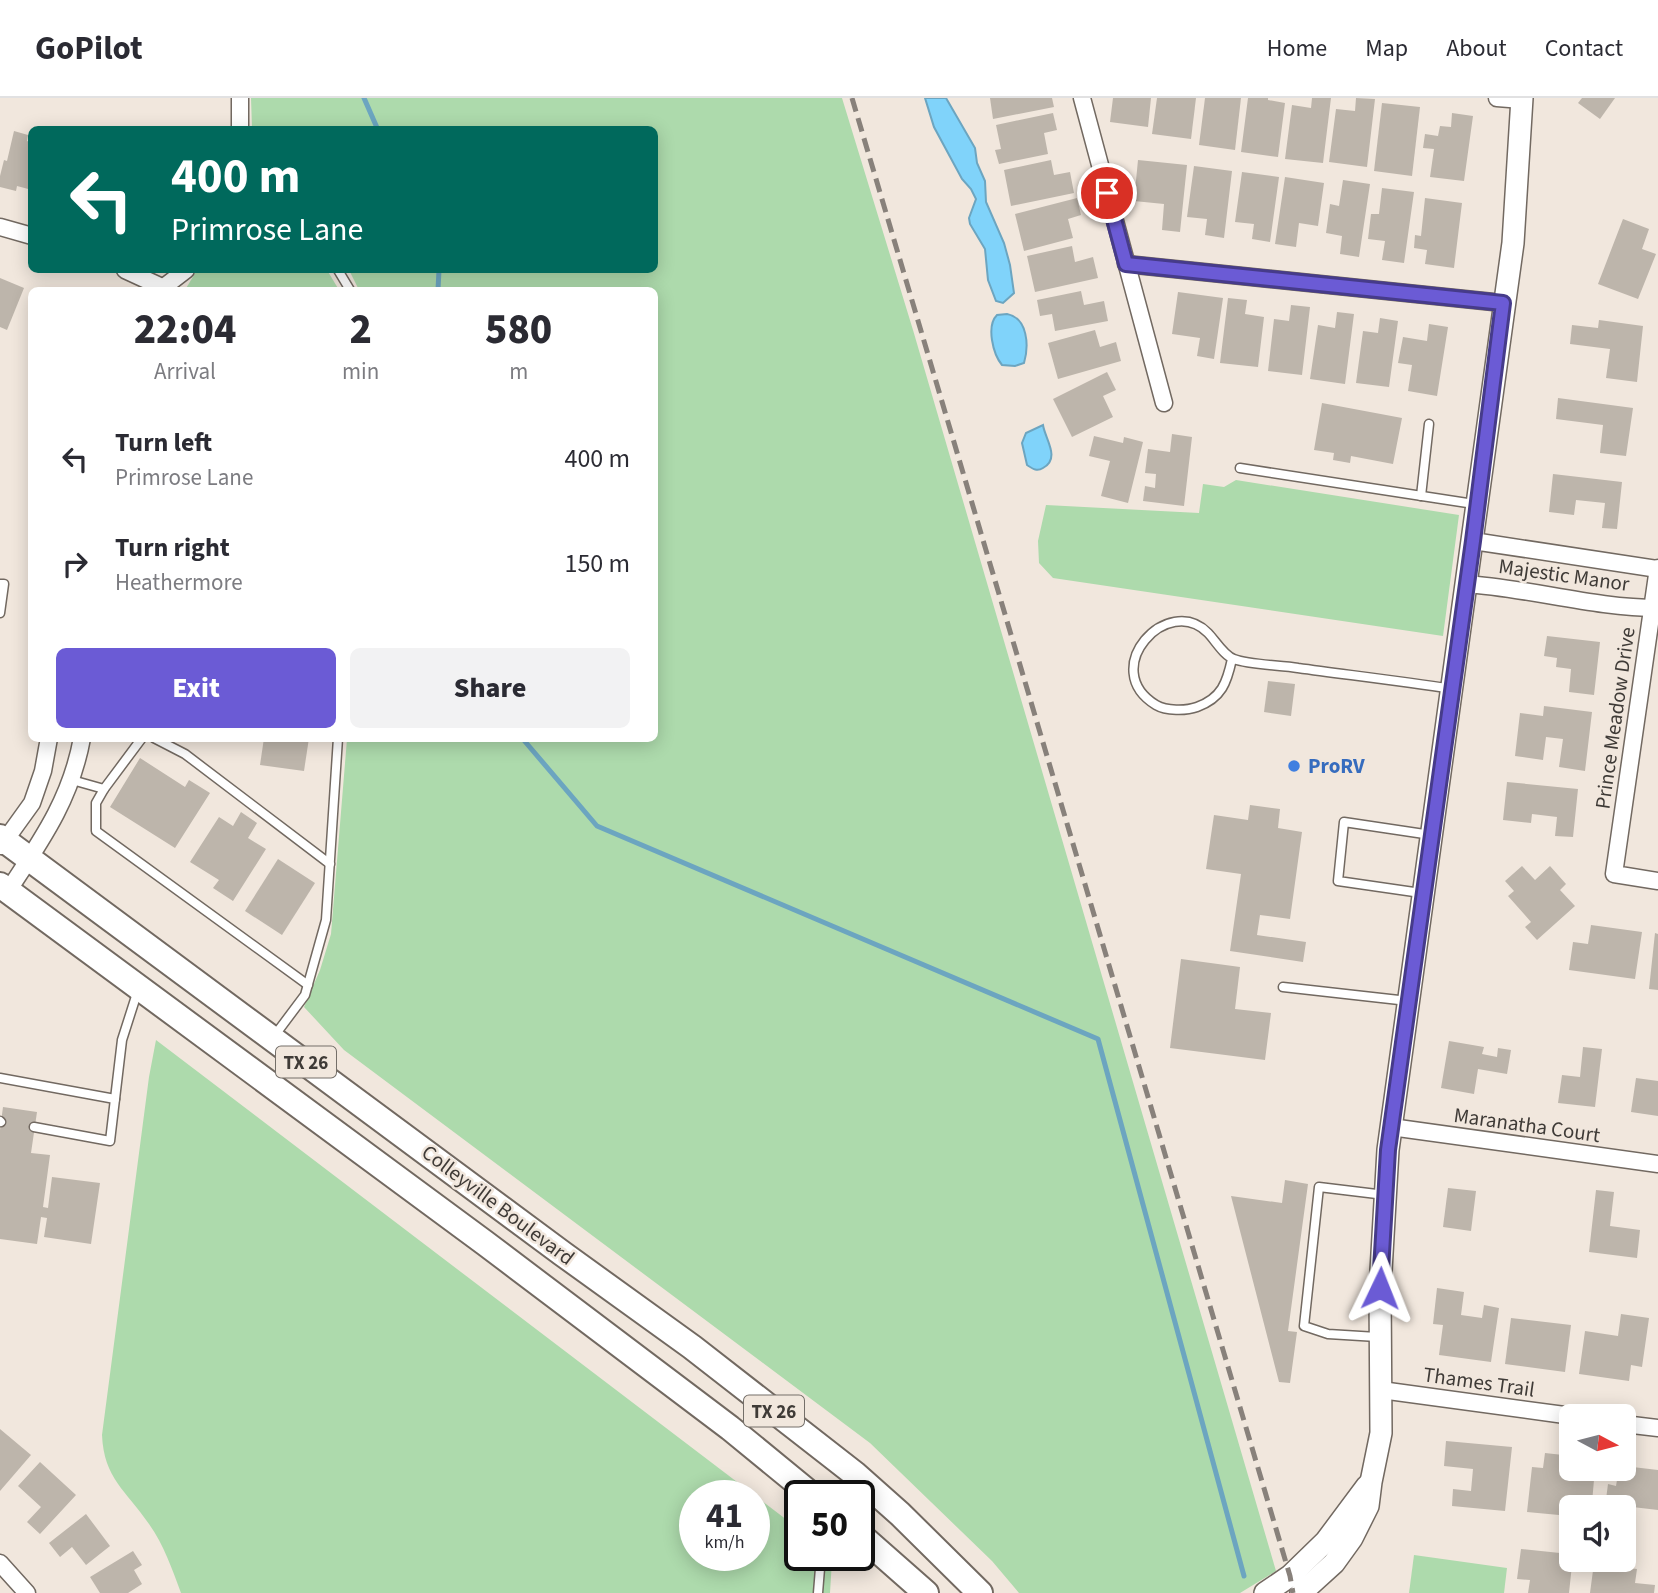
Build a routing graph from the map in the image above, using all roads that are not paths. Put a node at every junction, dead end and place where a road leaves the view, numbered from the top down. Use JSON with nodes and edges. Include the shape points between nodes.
{"nodes":[{"id":1,"x":240,"y":98,"type":"edge"},
{"id":2,"x":1082,"y":98,"type":"edge"},
{"id":3,"x":1497,"y":98,"type":"edge"},
{"id":4,"x":1522,"y":99,"type":"edge"},
{"id":5,"x":240,"y":126,"type":"edge"},
{"id":6,"x":0,"y":227,"type":"edge"},
{"id":7,"x":28,"y":235,"type":"edge"},
{"id":8,"x":1126,"y":264,"type":"junction"},
{"id":9,"x":131,"y":273,"type":"edge"},
{"id":10,"x":183,"y":273,"type":"edge"},
{"id":11,"x":157,"y":287,"type":"edge"},
{"id":12,"x":166,"y":287,"type":"edge"},
{"id":13,"x":1503,"y":303,"type":"junction"},
{"id":14,"x":1164,"y":403,"type":"dead end"},
{"id":15,"x":1429,"y":424,"type":"dead end"},
{"id":16,"x":1240,"y":468,"type":"dead end"},
{"id":17,"x":1421,"y":496,"type":"junction"},
{"id":18,"x":1477,"y":505,"type":"junction"},
{"id":19,"x":1473,"y":541,"type":"junction"},
{"id":20,"x":1658,"y":569,"type":"edge"},
{"id":21,"x":0,"y":584,"type":"edge"},
{"id":22,"x":1465,"y":584,"type":"junction"},
{"id":23,"x":1655,"y":608,"type":"edge"},
{"id":24,"x":0,"y":613,"type":"edge"},
{"id":25,"x":1232,"y":659,"type":"junction"},
{"id":26,"x":1451,"y":688,"type":"junction"},
{"id":27,"x":48,"y":742,"type":"edge"},
{"id":28,"x":81,"y":742,"type":"edge"},
{"id":29,"x":139,"y":742,"type":"edge"},
{"id":30,"x":162,"y":742,"type":"edge"},
{"id":31,"x":338,"y":742,"type":"edge"},
{"id":32,"x":72,"y":780,"type":"junction"},
{"id":33,"x":104,"y":789,"type":"junction"},
{"id":34,"x":1431,"y":835,"type":"junction"},
{"id":35,"x":2,"y":842,"type":"edge"},
{"id":36,"x":30,"y":859,"type":"junction"},
{"id":37,"x":330,"y":864,"type":"junction"},
{"id":38,"x":1658,"y":881,"type":"edge"},
{"id":39,"x":4,"y":888,"type":"edge"},
{"id":40,"x":1423,"y":894,"type":"junction"},
{"id":41,"x":308,"y":985,"type":"junction"},
{"id":42,"x":1283,"y":987,"type":"dead end"},
{"id":43,"x":139,"y":988,"type":"junction"},
{"id":44,"x":1408,"y":1001,"type":"junction"},
{"id":45,"x":274,"y":1038,"type":"junction"},
{"id":46,"x":0,"y":1078,"type":"edge"},
{"id":47,"x":115,"y":1099,"type":"junction"},
{"id":48,"x":34,"y":1127,"type":"dead end"},
{"id":49,"x":1391,"y":1127,"type":"junction"},
{"id":50,"x":1658,"y":1164,"type":"edge"},
{"id":51,"x":1385,"y":1195,"type":"junction"},
{"id":52,"x":507,"y":1212,"type":"junction"},
{"id":53,"x":485,"y":1243,"type":"junction"},
{"id":54,"x":1380,"y":1337,"type":"junction"},
{"id":55,"x":1381,"y":1390,"type":"junction"},
{"id":56,"x":1559,"y":1414,"type":"edge"},
{"id":57,"x":1636,"y":1425,"type":"edge"},
{"id":58,"x":1658,"y":1428,"type":"edge"},
{"id":59,"x":793,"y":1480,"type":"edge"},
{"id":60,"x":1371,"y":1482,"type":"junction"},
{"id":61,"x":875,"y":1548,"type":"edge"},
{"id":62,"x":0,"y":1563,"type":"edge"},
{"id":63,"x":820,"y":1571,"type":"edge"},
{"id":64,"x":27,"y":1593,"type":"edge"},
{"id":65,"x":818,"y":1593,"type":"edge"},
{"id":66,"x":926,"y":1593,"type":"edge"},
{"id":67,"x":980,"y":1593,"type":"edge"},
{"id":68,"x":1265,"y":1593,"type":"edge"},
{"id":69,"x":1301,"y":1593,"type":"edge"}],
"edges":[{"from":1,"to":5,"type":"street"},
{"from":2,"to":8,"type":"street"},
{"from":3,"to":4,"type":"street"},
{"from":4,"to":13,"type":"main road","via":[[1514,230]]},
{"from":6,"to":7,"type":"street"},
{"from":8,"to":13,"type":"street"},
{"from":8,"to":14,"type":"street"},
{"from":9,"to":11,"type":"street"},
{"from":10,"to":12,"type":"street"},
{"from":13,"to":18,"type":"main road"},
{"from":15,"to":17,"type":"lane"},
{"from":16,"to":17,"type":"lane"},
{"from":17,"to":18,"type":"lane"},
{"from":18,"to":19,"type":"main road"},
{"from":19,"to":20,"type":"street","name":"Majestic Manor"},
{"from":19,"to":22,"type":"main road"},
{"from":20,"to":23,"type":"street","name":"Prince Meadow Drive"},
{"from":21,"to":24,"type":"lane","via":[[4,584]]},
{"from":22,"to":23,"type":"street","name":"Majestic Manor"},
{"from":22,"to":26,"type":"main road"},
{"from":23,"to":38,"type":"street","name":"Prince Meadow Drive","via":[[1614,874]]},
{"from":25,"to":25,"type":"lane","via":[[1205,629],[1181,620],[1159,626],[1142,643],[1132,672],[1145,698],[1161,708],[1194,709],[1215,700],[1227,683]]},
{"from":25,"to":26,"type":"lane"},
{"from":26,"to":34,"type":"main road"},
{"from":27,"to":35,"type":"street","via":[[32,803]]},
{"from":28,"to":32,"type":"street"},
{"from":29,"to":33,"type":"lane"},
{"from":30,"to":37,"type":"lane","via":[[185,754]]},
{"from":31,"to":37,"type":"lane"},
{"from":32,"to":33,"type":"lane"},
{"from":32,"to":36,"type":"street","via":[[62,807]]},
{"from":33,"to":41,"type":"lane","via":[[96,803],[96,831]]},
{"from":34,"to":40,"type":"main road"},
{"from":34,"to":40,"type":"lane","via":[[1345,822],[1338,881]]},
{"from":35,"to":36,"type":"main road","name":"Colleyville Boulevard","number":"TX 26"},
{"from":36,"to":39,"type":"street"},
{"from":36,"to":45,"type":"main road","name":"Colleyville Boulevard","number":"TX 26"},
{"from":37,"to":41,"type":"lane","via":[[326,919]]},
{"from":39,"to":43,"type":"main road","name":"Colleyville Boulevard","number":"TX 26"},
{"from":40,"to":44,"type":"main road"},
{"from":41,"to":45,"type":"lane"},
{"from":42,"to":44,"type":"lane"},
{"from":43,"to":47,"type":"lane","via":[[122,1040]]},
{"from":43,"to":53,"type":"main road","name":"Colleyville Boulevard","number":"TX 26"},
{"from":44,"to":49,"type":"main road"},
{"from":45,"to":52,"type":"main road","name":"Colleyville Boulevard","number":"TX 26"},
{"from":46,"to":47,"type":"lane"},
{"from":47,"to":48,"type":"lane","via":[[110,1141]]},
{"from":49,"to":50,"type":"street","name":"Maranatha Court"},
{"from":49,"to":51,"type":"main road"},
{"from":51,"to":54,"type":"main road"},
{"from":51,"to":54,"type":"lane","via":[[1319,1187],[1304,1326],[1328,1334]]},
{"from":52,"to":53,"type":"main road"},
{"from":52,"to":67,"type":"main road","name":"Colleyville Boulevard","number":"TX 26","via":[[855,1474]]},
{"from":53,"to":59,"type":"main road","name":"Colleyville Boulevard","number":"TX 26"},
{"from":54,"to":55,"type":"main road"},
{"from":55,"to":56,"type":"street","name":"Thames Trail"},
{"from":55,"to":60,"type":"main road","via":[[1381,1433]]},
{"from":57,"to":58,"type":"street"},
{"from":60,"to":68,"type":"main road","via":[[1326,1541]]},
{"from":60,"to":69,"type":"main road","via":[[1368,1506],[1352,1538],[1334,1563]]},
{"from":61,"to":66,"type":"main road"},
{"from":62,"to":64,"type":"street"},
{"from":63,"to":65,"type":"lane"}]}
